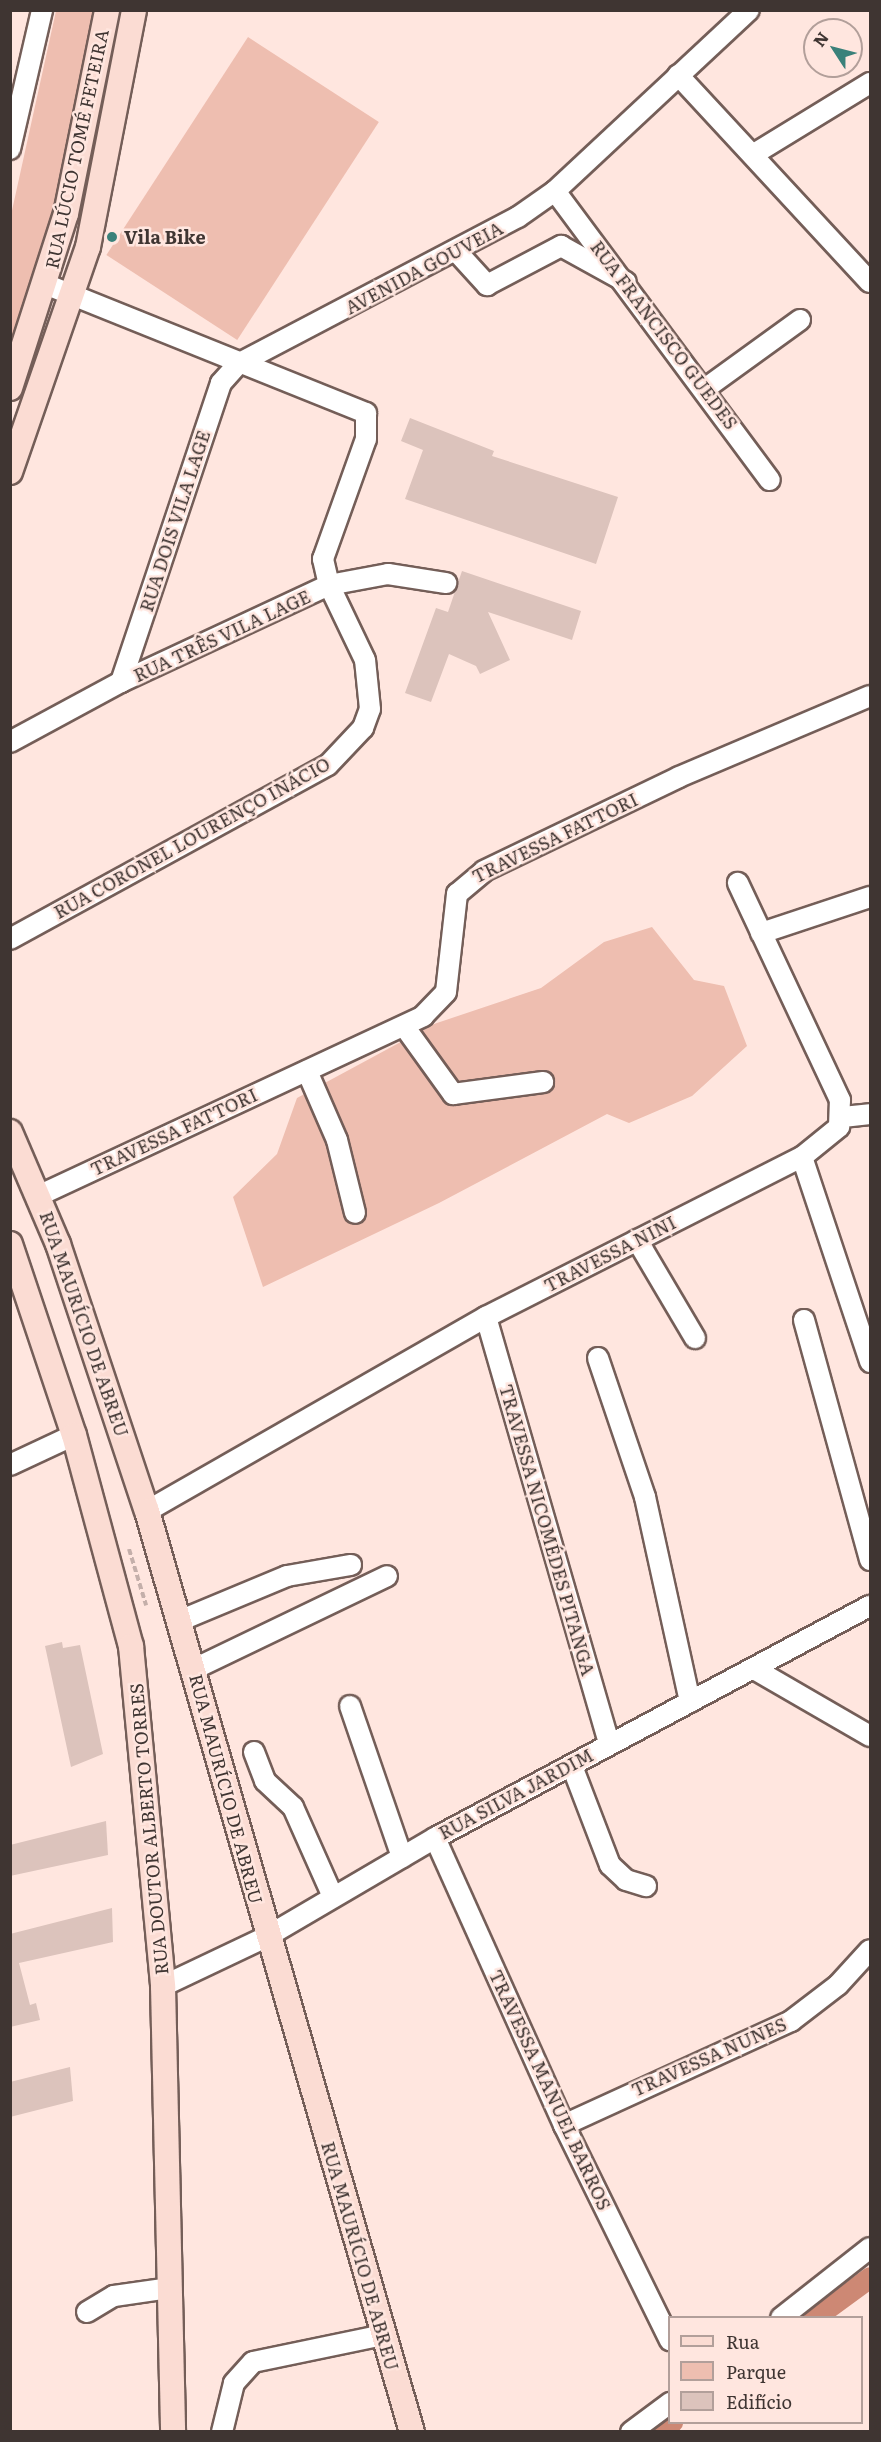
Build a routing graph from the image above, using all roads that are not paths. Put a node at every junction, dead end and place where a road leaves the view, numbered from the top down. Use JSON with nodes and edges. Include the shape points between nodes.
{"nodes":[{"id":1,"x":42,"y":10,"type":"edge"},
{"id":2,"x":107,"y":10,"type":"edge"},
{"id":3,"x":134,"y":10,"type":"edge"},
{"id":4,"x":749,"y":10,"type":"edge"},
{"id":5,"x":678,"y":75,"type":"junction"},
{"id":6,"x":870,"y":83,"type":"edge"},
{"id":7,"x":10,"y":149,"type":"edge"},
{"id":8,"x":754,"y":154,"type":"junction"},
{"id":9,"x":555,"y":191,"type":"junction"},
{"id":10,"x":457,"y":252,"type":"junction"},
{"id":11,"x":627,"y":282,"type":"junction"},
{"id":12,"x":870,"y":282,"type":"edge"},
{"id":13,"x":48,"y":285,"type":"junction"},
{"id":14,"x":72,"y":295,"type":"junction"},
{"id":15,"x":801,"y":320,"type":"dead end"},
{"id":16,"x":238,"y":364,"type":"junction"},
{"id":17,"x":10,"y":388,"type":"edge"},
{"id":18,"x":706,"y":388,"type":"junction"},
{"id":19,"x":10,"y":472,"type":"edge"},
{"id":20,"x":770,"y":480,"type":"dead end"},
{"id":21,"x":446,"y":583,"type":"dead end"},
{"id":22,"x":329,"y":585,"type":"junction"},
{"id":23,"x":121,"y":682,"type":"junction"},
{"id":24,"x":870,"y":696,"type":"edge"},
{"id":25,"x":10,"y":742,"type":"edge"},
{"id":26,"x":738,"y":883,"type":"dead end"},
{"id":27,"x":870,"y":897,"type":"edge"},
{"id":28,"x":761,"y":933,"type":"junction"},
{"id":29,"x":10,"y":939,"type":"edge"},
{"id":30,"x":404,"y":1026,"type":"junction"},
{"id":31,"x":307,"y":1071,"type":"junction"},
{"id":32,"x":543,"y":1082,"type":"dead end"},
{"id":33,"x":870,"y":1114,"type":"edge"},
{"id":34,"x":843,"y":1117,"type":"junction"},
{"id":35,"x":16,"y":1142,"type":"edge"},
{"id":36,"x":802,"y":1157,"type":"junction"},
{"id":37,"x":10,"y":1176,"type":"edge"},
{"id":38,"x":40,"y":1195,"type":"junction"},
{"id":39,"x":355,"y":1213,"type":"dead end"},
{"id":40,"x":637,"y":1240,"type":"junction"},
{"id":41,"x":12,"y":1252,"type":"edge"},
{"id":42,"x":486,"y":1317,"type":"junction"},
{"id":43,"x":804,"y":1320,"type":"dead end"},
{"id":44,"x":695,"y":1338,"type":"dead end"},
{"id":45,"x":598,"y":1358,"type":"dead end"},
{"id":46,"x":870,"y":1362,"type":"edge"},
{"id":47,"x":74,"y":1435,"type":"junction"},
{"id":48,"x":10,"y":1465,"type":"edge"},
{"id":49,"x":147,"y":1511,"type":"junction"},
{"id":50,"x":870,"y":1560,"type":"edge"},
{"id":51,"x":351,"y":1565,"type":"dead end"},
{"id":52,"x":387,"y":1576,"type":"dead end"},
{"id":53,"x":870,"y":1606,"type":"edge"},
{"id":54,"x":179,"y":1621,"type":"junction"},
{"id":55,"x":194,"y":1669,"type":"junction"},
{"id":56,"x":756,"y":1670,"type":"junction"},
{"id":57,"x":690,"y":1702,"type":"junction"},
{"id":58,"x":350,"y":1706,"type":"dead end"},
{"id":59,"x":870,"y":1736,"type":"edge"},
{"id":60,"x":609,"y":1744,"type":"junction"},
{"id":61,"x":254,"y":1752,"type":"dead end"},
{"id":62,"x":572,"y":1766,"type":"junction"},
{"id":63,"x":435,"y":1838,"type":"junction"},
{"id":64,"x":402,"y":1857,"type":"junction"},
{"id":65,"x":646,"y":1886,"type":"dead end"},
{"id":66,"x":333,"y":1897,"type":"junction"},
{"id":67,"x":266,"y":1937,"type":"junction"},
{"id":68,"x":870,"y":1950,"type":"edge"},
{"id":69,"x":163,"y":1986,"type":"junction"},
{"id":70,"x":564,"y":2125,"type":"junction"},
{"id":71,"x":870,"y":2248,"type":"edge"},
{"id":72,"x":170,"y":2288,"type":"junction"},
{"id":73,"x":87,"y":2312,"type":"dead end"},
{"id":74,"x":784,"y":2316,"type":"edge"},
{"id":75,"x":383,"y":2335,"type":"junction"},
{"id":76,"x":668,"y":2338,"type":"edge"},
{"id":77,"x":668,"y":2404,"type":"edge"},
{"id":78,"x":173,"y":2432,"type":"edge"},
{"id":79,"x":222,"y":2432,"type":"edge"},
{"id":80,"x":412,"y":2432,"type":"edge"},
{"id":81,"x":631,"y":2432,"type":"edge"}],
"edges":[{"from":1,"to":7,"type":"street"},
{"from":2,"to":13,"type":"main road","name":"RUA LÚCIO TOMÉ FETEIRA"},
{"from":3,"to":14,"type":"main road","name":"RUA LÚCIO TOMÉ FETEIRA","via":[[88,247]]},
{"from":4,"to":5,"type":"street","name":"AVENIDA GOUVEIA"},
{"from":5,"to":8,"type":"street"},
{"from":5,"to":9,"type":"street","name":"AVENIDA GOUVEIA"},
{"from":6,"to":8,"type":"street"},
{"from":8,"to":12,"type":"street"},
{"from":9,"to":10,"type":"street","name":"AVENIDA GOUVEIA"},
{"from":9,"to":11,"type":"street","name":"RUA FRANCISCO GUEDES"},
{"from":10,"to":11,"type":"street","via":[[487,285],[561,246]]},
{"from":10,"to":16,"type":"street","name":"AVENIDA GOUVEIA"},
{"from":11,"to":18,"type":"street","name":"RUA FRANCISCO GUEDES"},
{"from":13,"to":14,"type":"street"},
{"from":13,"to":17,"type":"main road","name":"RUA LÚCIO TOMÉ FETEIRA"},
{"from":14,"to":16,"type":"street"},
{"from":14,"to":19,"type":"main road","name":"RUA LÚCIO TOMÉ FETEIRA"},
{"from":15,"to":18,"type":"street"},
{"from":16,"to":22,"type":"street","name":"RUA CORONEL LOURENÇO INÁCIO","via":[[366,413],[366,439],[323,559]]},
{"from":16,"to":23,"type":"street","name":"RUA DOIS VILA LAGE","via":[[221,383]]},
{"from":18,"to":20,"type":"street","name":"RUA FRANCISCO GUEDES"},
{"from":21,"to":22,"type":"street","name":"RUA TRÊS VILA LAGE","via":[[388,574]]},
{"from":22,"to":23,"type":"street","name":"RUA TRÊS VILA LAGE"},
{"from":22,"to":29,"type":"street","name":"RUA CORONEL LOURENÇO INÁCIO","via":[[365,660],[371,691],[363,728],[328,765]]},
{"from":23,"to":25,"type":"street","name":"RUA TRÊS VILA LAGE"},
{"from":24,"to":30,"type":"street","name":"TRAVESSA FATTORI","via":[[679,777],[466,881],[453,906],[446,992],[423,1017]]},
{"from":26,"to":28,"type":"street"},
{"from":27,"to":28,"type":"street"},
{"from":28,"to":34,"type":"street","via":[[840,1100]]},
{"from":30,"to":31,"type":"street","name":"TRAVESSA FATTORI"},
{"from":30,"to":32,"type":"street","via":[[453,1094]]},
{"from":31,"to":38,"type":"street","name":"TRAVESSA FATTORI"},
{"from":31,"to":39,"type":"street","via":[[337,1140]]},
{"from":33,"to":34,"type":"street"},
{"from":34,"to":36,"type":"street","name":"TRAVESSA NINI","via":[[830,1137]]},
{"from":35,"to":37,"type":"street","name":"RUA MAURÍCIO DE ABREU"},
{"from":35,"to":38,"type":"main road","name":"RUA MAURÍCIO DE ABREU"},
{"from":36,"to":40,"type":"street","name":"TRAVESSA NINI"},
{"from":36,"to":46,"type":"street"},
{"from":38,"to":49,"type":"main road","name":"RUA MAURÍCIO DE ABREU"},
{"from":40,"to":42,"type":"street","name":"TRAVESSA NINI"},
{"from":40,"to":44,"type":"street"},
{"from":41,"to":47,"type":"main road","name":"RUA DOUTOR ALBERTO TORRES"},
{"from":42,"to":49,"type":"street","name":"TRAVESSA NINI"},
{"from":42,"to":60,"type":"street","name":"TRAVESSA NICOMÉDES PITANGA"},
{"from":43,"to":50,"type":"street"},
{"from":45,"to":57,"type":"street","via":[[645,1497]]},
{"from":47,"to":48,"type":"street"},
{"from":47,"to":69,"type":"main road","name":"RUA DOUTOR ALBERTO TORRES","via":[[131,1646]]},
{"from":49,"to":54,"type":"main road","name":"RUA MAURÍCIO DE ABREU"},
{"from":51,"to":54,"type":"street","via":[[287,1576]]},
{"from":52,"to":55,"type":"street"},
{"from":53,"to":56,"type":"street","name":"RUA SILVA JARDIM"},
{"from":54,"to":55,"type":"main road","name":"RUA MAURÍCIO DE ABREU"},
{"from":55,"to":67,"type":"main road","name":"RUA MAURÍCIO DE ABREU"},
{"from":56,"to":57,"type":"street","name":"RUA SILVA JARDIM"},
{"from":56,"to":59,"type":"street"},
{"from":57,"to":60,"type":"street","name":"RUA SILVA JARDIM"},
{"from":58,"to":64,"type":"street"},
{"from":60,"to":62,"type":"street","name":"RUA SILVA JARDIM"},
{"from":61,"to":66,"type":"street","via":[[265,1781],[293,1807]]},
{"from":62,"to":63,"type":"street","name":"RUA SILVA JARDIM"},
{"from":62,"to":65,"type":"street","via":[[610,1865],[626,1880]]},
{"from":63,"to":64,"type":"street","name":"RUA SILVA JARDIM"},
{"from":63,"to":70,"type":"street","name":"TRAVESSA MANUEL BARROS"},
{"from":64,"to":66,"type":"street","name":"RUA SILVA JARDIM"},
{"from":66,"to":67,"type":"street","name":"RUA SILVA JARDIM"},
{"from":67,"to":69,"type":"street","name":"RUA SILVA JARDIM"},
{"from":67,"to":75,"type":"main road","name":"RUA MAURÍCIO DE ABREU"},
{"from":68,"to":70,"type":"street","name":"TRAVESSA NUNES","via":[[838,1985],[791,2021]]},
{"from":69,"to":72,"type":"main road","name":"RUA DOUTOR ALBERTO TORRES"},
{"from":70,"to":76,"type":"street","name":"TRAVESSA MANUEL BARROS"},
{"from":71,"to":74,"type":"street"},
{"from":72,"to":73,"type":"street","via":[[114,2296]]},
{"from":72,"to":78,"type":"main road","name":"RUA DOUTOR ALBERTO TORRES"},
{"from":75,"to":79,"type":"street","via":[[253,2362],[234,2383]]},
{"from":75,"to":80,"type":"main road","name":"RUA MAURÍCIO DE ABREU"},
{"from":77,"to":81,"type":"street"}]}
